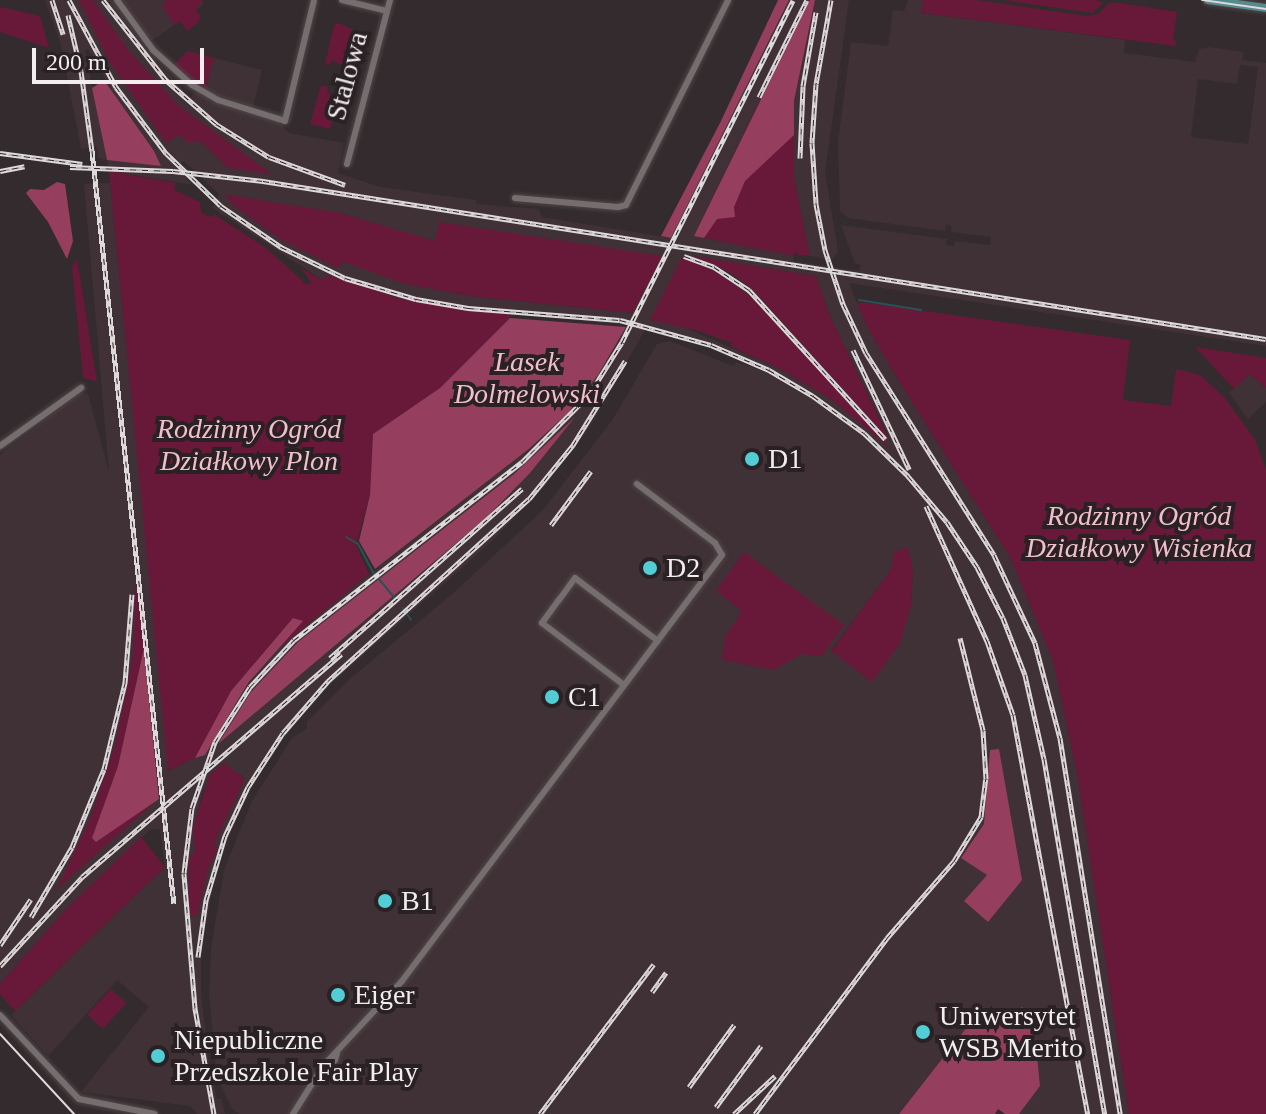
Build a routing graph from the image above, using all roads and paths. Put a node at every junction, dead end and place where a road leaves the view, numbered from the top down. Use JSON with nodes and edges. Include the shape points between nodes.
{"nodes":[{"id":1,"x":117,"y":0,"type":"edge"},
{"id":2,"x":314,"y":0,"type":"edge"},
{"id":3,"x":342,"y":0,"type":"edge"},
{"id":4,"x":390,"y":0,"type":"edge"},
{"id":5,"x":728,"y":0,"type":"edge"},
{"id":6,"x":1208,"y":0,"type":"edge"},
{"id":7,"x":1228,"y":1,"type":"edge"},
{"id":8,"x":1243,"y":3,"type":"edge"},
{"id":9,"x":1266,"y":8,"type":"edge"},
{"id":10,"x":387,"y":11,"type":"junction"},
{"id":11,"x":347,"y":164,"type":"dead end"},
{"id":12,"x":515,"y":198,"type":"dead end"},
{"id":13,"x":81,"y":388,"type":"dead end"},
{"id":14,"x":0,"y":446,"type":"edge"},
{"id":15,"x":637,"y":484,"type":"dead end"},
{"id":16,"x":658,"y":641,"type":"junction"},
{"id":17,"x":624,"y":685,"type":"junction"},
{"id":18,"x":0,"y":1015,"type":"edge"},
{"id":19,"x":155,"y":1114,"type":"edge"},
{"id":20,"x":293,"y":1114,"type":"edge"}],
"edges":[{"from":1,"to":2,"type":"street","via":[[153,50],[192,85],[218,100],[285,121]]},
{"from":3,"to":10,"type":"street"},
{"from":4,"to":10,"type":"street","name":"Stalowa"},
{"from":5,"to":12,"type":"street","via":[[626,205]]},
{"from":6,"to":7,"type":"main road"},
{"from":7,"to":8,"type":"main road"},
{"from":8,"to":9,"type":"main road"},
{"from":10,"to":11,"type":"street","name":"Stalowa"},
{"from":13,"to":14,"type":"street"},
{"from":15,"to":16,"type":"street","via":[[722,550]]},
{"from":16,"to":17,"type":"street"},
{"from":16,"to":17,"type":"street","via":[[575,578],[542,623]]},
{"from":17,"to":20,"type":"street","via":[[402,981],[337,1053]]},
{"from":18,"to":19,"type":"street","via":[[76,1097]]}]}
